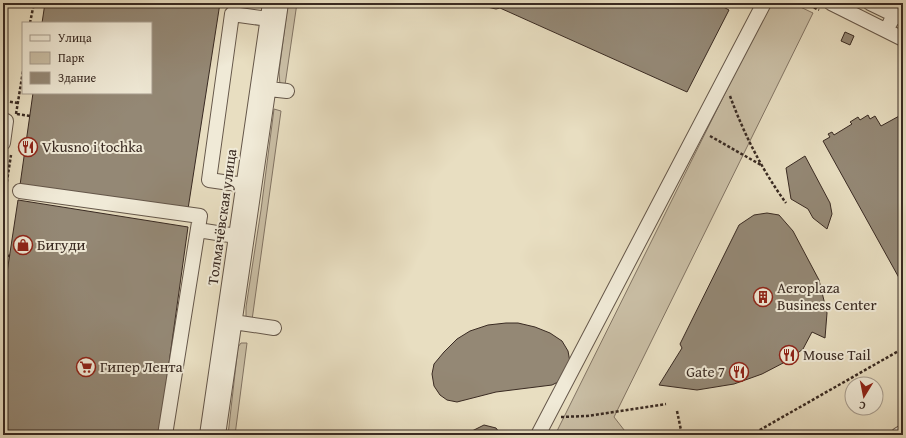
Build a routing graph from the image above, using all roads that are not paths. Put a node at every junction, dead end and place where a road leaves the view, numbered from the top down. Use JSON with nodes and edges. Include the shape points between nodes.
{"nodes":[{"id":1,"x":270,"y":3,"type":"edge"},
{"id":2,"x":281,"y":3,"type":"edge"},
{"id":3,"x":764,"y":3,"type":"edge"},
{"id":4,"x":831,"y":3,"type":"edge"},
{"id":5,"x":870,"y":3,"type":"edge"},
{"id":6,"x":899,"y":12,"type":"edge"},
{"id":7,"x":268,"y":19,"type":"junction"},
{"id":8,"x":886,"y":31,"type":"junction"},
{"id":9,"x":903,"y":39,"type":"edge"},
{"id":10,"x":269,"y":89,"type":"junction"},
{"id":11,"x":287,"y":91,"type":"dead end"},
{"id":12,"x":3,"y":121,"type":"edge"},
{"id":13,"x":3,"y":144,"type":"edge"},
{"id":14,"x":244,"y":185,"type":"junction"},
{"id":15,"x":20,"y":191,"type":"dead end"},
{"id":16,"x":198,"y":230,"type":"junction"},
{"id":17,"x":236,"y":236,"type":"junction"},
{"id":18,"x":229,"y":322,"type":"junction"},
{"id":19,"x":274,"y":328,"type":"dead end"},
{"id":20,"x":903,"y":432,"type":"edge"},
{"id":21,"x":165,"y":435,"type":"edge"},
{"id":22,"x":207,"y":435,"type":"edge"},
{"id":23,"x":218,"y":435,"type":"edge"},
{"id":24,"x":538,"y":435,"type":"edge"},
{"id":25,"x":898,"y":435,"type":"edge"}],
"edges":[{"from":1,"to":7,"type":"street","name":"Толмачёвская улица"},
{"from":2,"to":10,"type":"street","name":"Толмачёвская улица"},
{"from":3,"to":24,"type":"street"},
{"from":4,"to":8,"type":"street"},
{"from":5,"to":6,"type":"street"},
{"from":6,"to":8,"type":"street"},
{"from":7,"to":14,"type":"street","name":"Толмачёвская улица"},
{"from":7,"to":14,"type":"street","via":[[232,14],[209,180]]},
{"from":8,"to":9,"type":"street"},
{"from":10,"to":11,"type":"street"},
{"from":10,"to":18,"type":"street","name":"Толмачёвская улица"},
{"from":12,"to":13,"type":"street","via":[[6,121]]},
{"from":14,"to":17,"type":"street","name":"Толмачёвская улица"},
{"from":15,"to":16,"type":"street","via":[[200,216]]},
{"from":16,"to":17,"type":"street"},
{"from":16,"to":21,"type":"street"},
{"from":17,"to":18,"type":"street","name":"Толмачёвская улица"},
{"from":18,"to":19,"type":"street"},
{"from":18,"to":22,"type":"street","name":"Толмачёвская улица"},
{"from":18,"to":23,"type":"street","name":"Толмачёвская улица"},
{"from":20,"to":25,"type":"street"}]}
